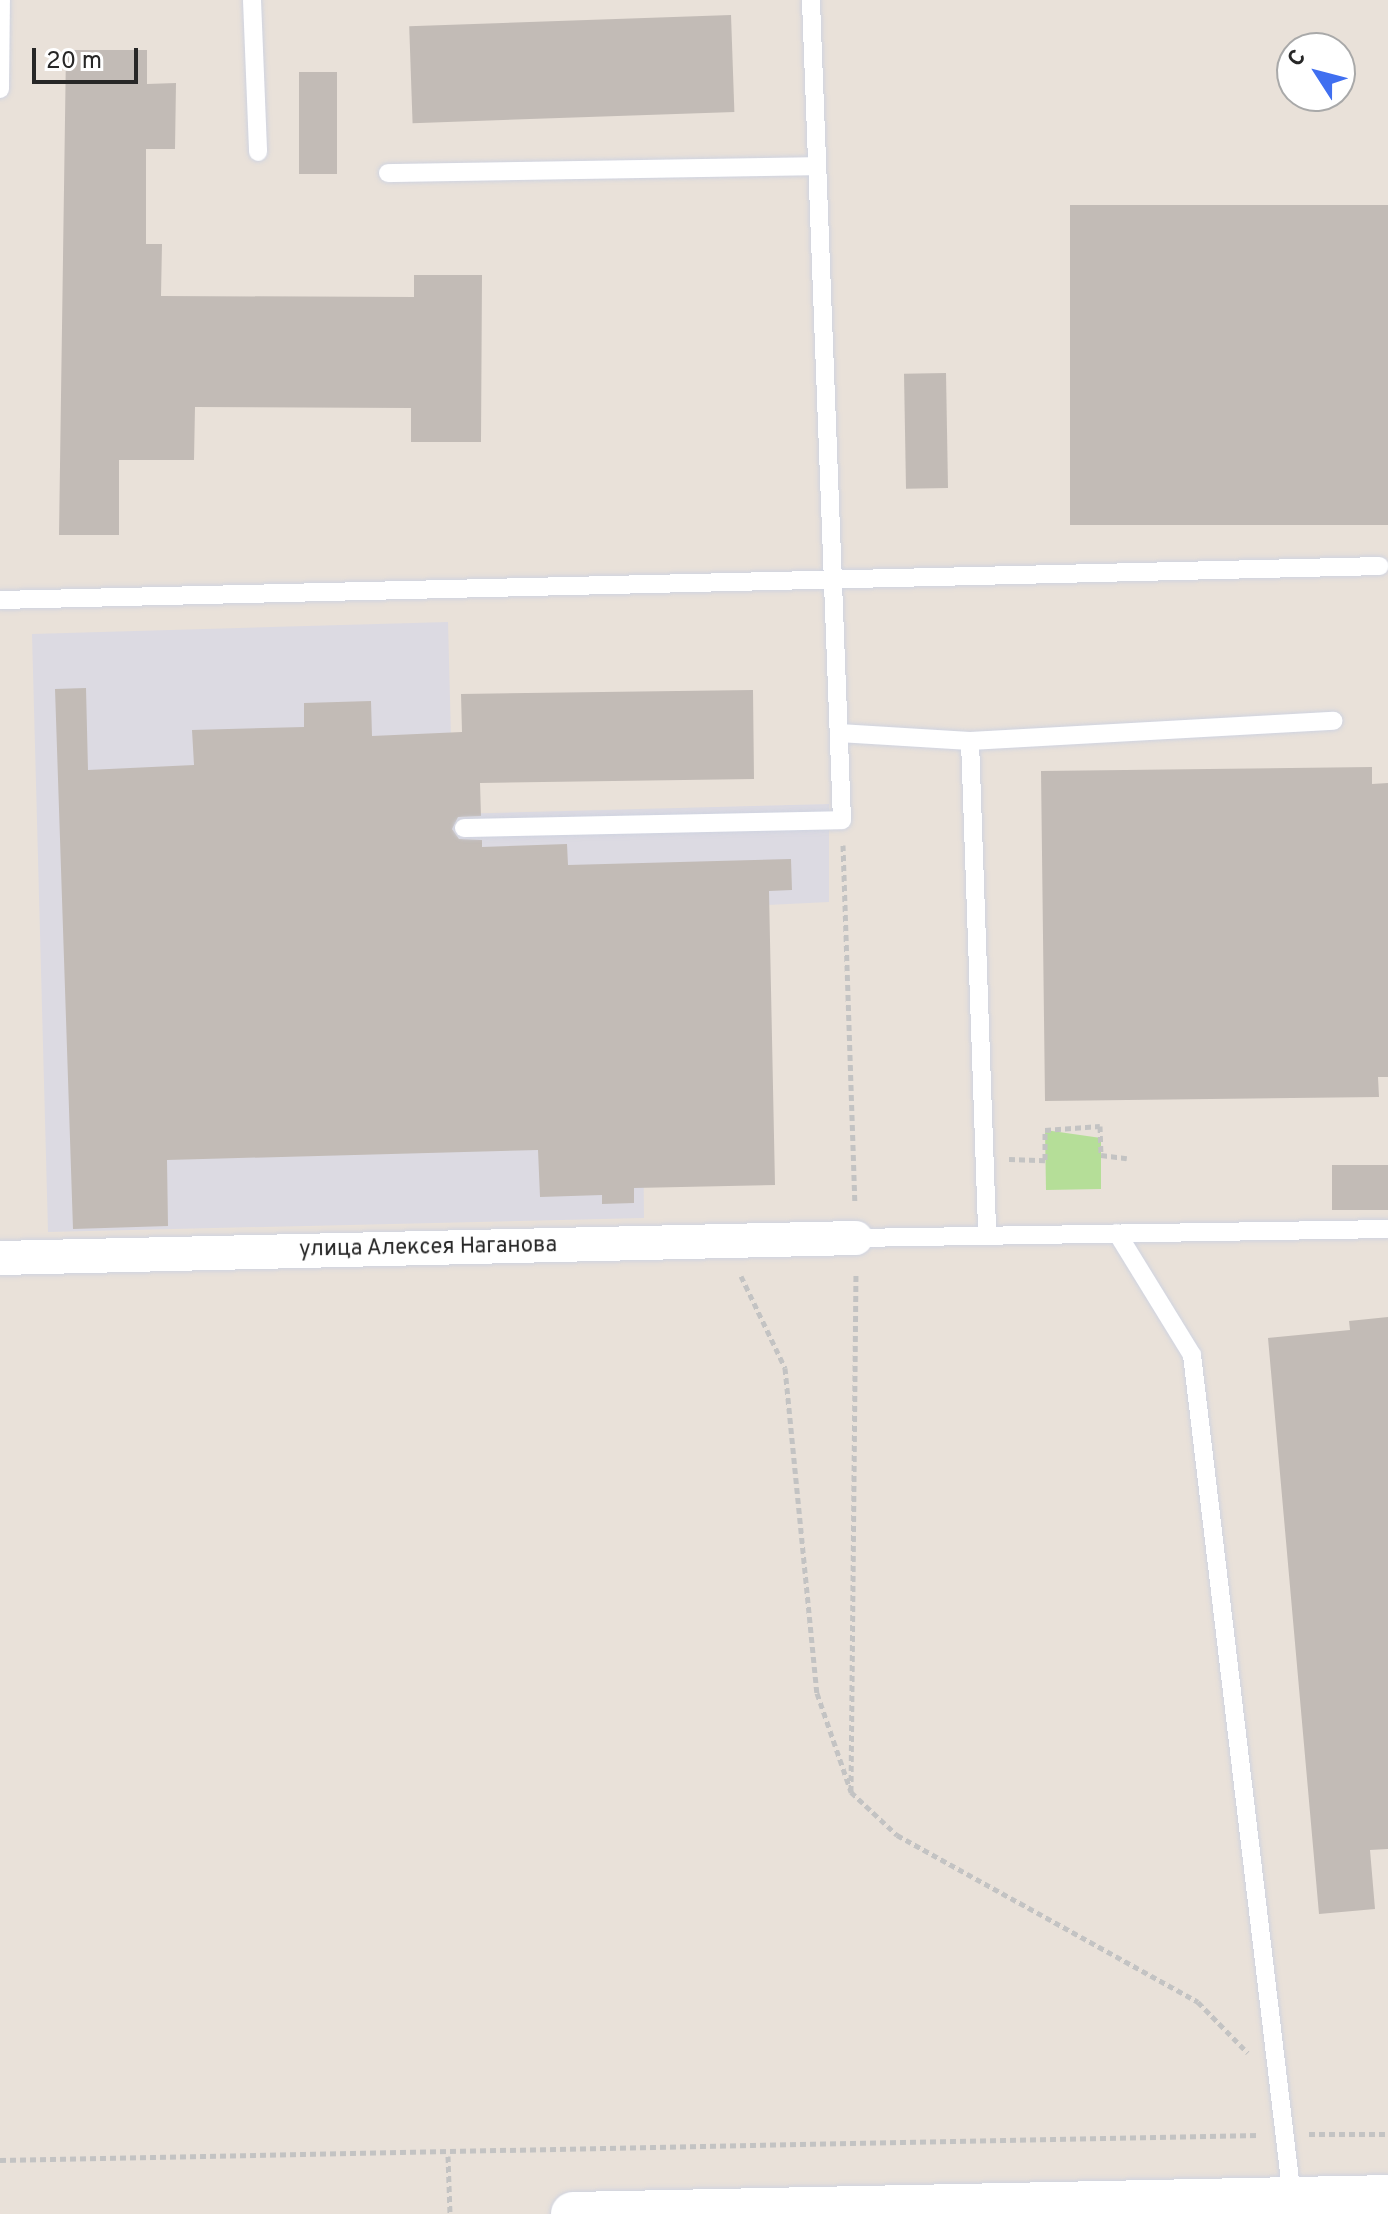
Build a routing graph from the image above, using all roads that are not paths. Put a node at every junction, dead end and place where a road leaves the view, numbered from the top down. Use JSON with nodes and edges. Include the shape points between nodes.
{"nodes":[{"id":1,"x":1,"y":0,"type":"edge"},
{"id":2,"x":252,"y":0,"type":"edge"},
{"id":3,"x":811,"y":0,"type":"edge"},
{"id":4,"x":0,"y":89,"type":"edge"},
{"id":5,"x":258,"y":152,"type":"dead end"},
{"id":6,"x":817,"y":166,"type":"junction"},
{"id":7,"x":388,"y":173,"type":"dead end"},
{"id":8,"x":1380,"y":566,"type":"dead end"},
{"id":9,"x":833,"y":584,"type":"junction"},
{"id":10,"x":0,"y":600,"type":"edge"},
{"id":11,"x":1333,"y":721,"type":"dead end"},
{"id":12,"x":839,"y":733,"type":"junction"},
{"id":13,"x":970,"y":741,"type":"junction"},
{"id":14,"x":464,"y":828,"type":"dead end"},
{"id":15,"x":1388,"y":1229,"type":"edge"},
{"id":16,"x":1117,"y":1233,"type":"junction"},
{"id":17,"x":987,"y":1236,"type":"junction"},
{"id":18,"x":856,"y":1238,"type":"joint"},
{"id":19,"x":0,"y":1258,"type":"edge"},
{"id":20,"x":1388,"y":2197,"type":"edge"},
{"id":21,"x":1292,"y":2198,"type":"junction"},
{"id":22,"x":1115,"y":2208,"type":"edge"},
{"id":23,"x":573,"y":2214,"type":"edge"}],
"edges":[{"from":1,"to":4,"type":"lane"},
{"from":2,"to":5,"type":"lane"},
{"from":3,"to":6,"type":"lane"},
{"from":6,"to":7,"type":"lane"},
{"from":6,"to":9,"type":"lane"},
{"from":8,"to":9,"type":"lane"},
{"from":9,"to":10,"type":"lane"},
{"from":9,"to":12,"type":"lane"},
{"from":11,"to":13,"type":"lane"},
{"from":12,"to":13,"type":"lane"},
{"from":12,"to":14,"type":"lane","via":[[842,820]]},
{"from":13,"to":17,"type":"lane"},
{"from":15,"to":16,"type":"lane"},
{"from":16,"to":17,"type":"lane"},
{"from":16,"to":21,"type":"lane","via":[[1192,1355]]},
{"from":17,"to":18,"type":"lane"},
{"from":18,"to":19,"type":"street","name":"улица Алексея Наганова"},
{"from":20,"to":21,"type":"street"},
{"from":21,"to":22,"type":"street"},
{"from":22,"to":23,"type":"street"}]}
